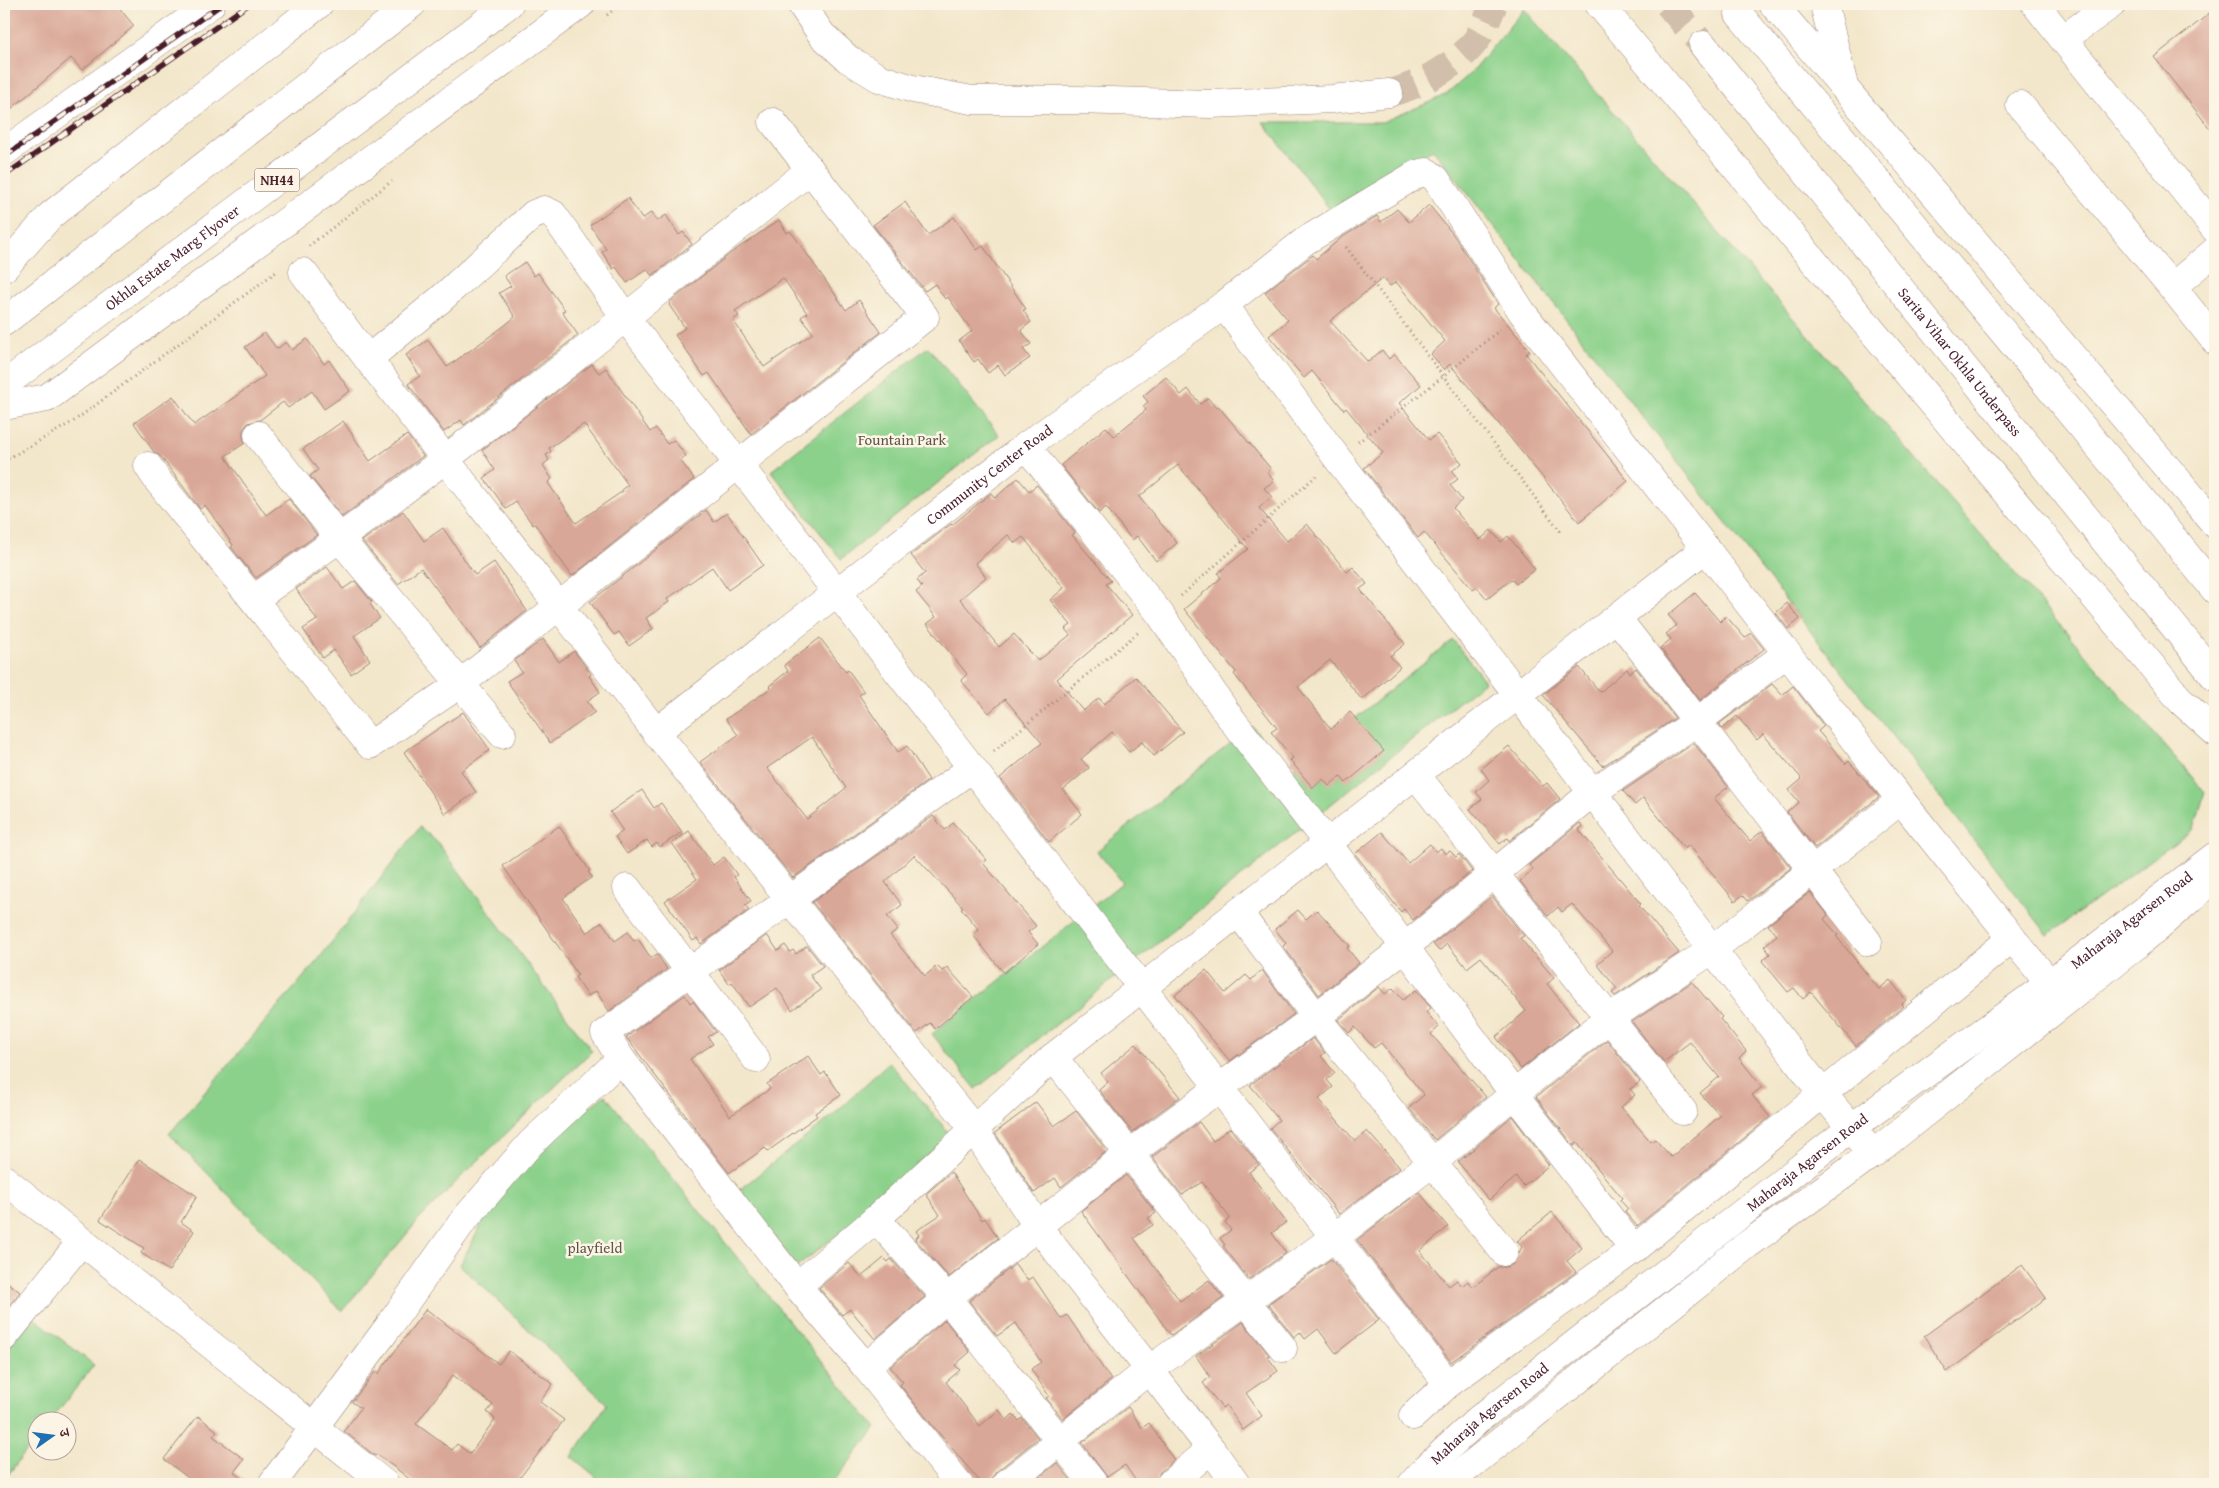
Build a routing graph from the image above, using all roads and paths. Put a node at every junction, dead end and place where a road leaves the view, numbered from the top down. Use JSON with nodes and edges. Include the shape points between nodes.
{"nodes":[{"id":1,"x":211,"y":4,"type":"edge"},
{"id":2,"x":319,"y":4,"type":"edge"},
{"id":3,"x":412,"y":4,"type":"edge"},
{"id":4,"x":509,"y":4,"type":"edge"},
{"id":5,"x":581,"y":4,"type":"edge"},
{"id":6,"x":801,"y":4,"type":"edge"},
{"id":7,"x":1599,"y":4,"type":"edge"},
{"id":8,"x":1773,"y":4,"type":"edge"},
{"id":9,"x":1824,"y":4,"type":"edge"},
{"id":10,"x":2035,"y":4,"type":"edge"},
{"id":11,"x":2112,"y":4,"type":"edge"},
{"id":12,"x":1739,"y":14,"type":"dead end"},
{"id":13,"x":2063,"y":39,"type":"junction"},
{"id":14,"x":1703,"y":45,"type":"tunnel mouth"},
{"id":15,"x":1844,"y":86,"type":"junction"},
{"id":16,"x":1388,"y":93,"type":"tunnel mouth"},
{"id":17,"x":2020,"y":105,"type":"dead end"},
{"id":18,"x":773,"y":122,"type":"dead end"},
{"id":19,"x":4,"y":152,"type":"edge"},
{"id":20,"x":810,"y":170,"type":"junction"},
{"id":21,"x":1331,"y":226,"type":"junction"},
{"id":22,"x":2215,"y":229,"type":"edge"},
{"id":23,"x":2215,"y":251,"type":"edge"},
{"id":24,"x":4,"y":268,"type":"edge"},
{"id":25,"x":277,"y":271,"type":"dead end"},
{"id":26,"x":304,"y":272,"type":"dead end"},
{"id":27,"x":2172,"y":287,"type":"junction"},
{"id":28,"x":1224,"y":305,"type":"junction"},
{"id":29,"x":1522,"y":312,"type":"junction"},
{"id":30,"x":11,"y":316,"type":"edge"},
{"id":31,"x":625,"y":317,"type":"junction"},
{"id":32,"x":2215,"y":341,"type":"edge"},
{"id":33,"x":368,"y":359,"type":"junction"},
{"id":34,"x":1444,"y":376,"type":"junction"},
{"id":35,"x":4,"y":385,"type":"edge"},
{"id":36,"x":4,"y":406,"type":"edge"},
{"id":37,"x":258,"y":435,"type":"dead end"},
{"id":38,"x":1026,"y":446,"type":"junction"},
{"id":39,"x":1337,"y":458,"type":"junction"},
{"id":40,"x":445,"y":459,"type":"junction"},
{"id":41,"x":4,"y":461,"type":"edge"},
{"id":42,"x":740,"y":465,"type":"junction"},
{"id":43,"x":148,"y":466,"type":"dead end"},
{"id":44,"x":2215,"y":524,"type":"edge"},
{"id":45,"x":1561,"y":532,"type":"dead end"},
{"id":46,"x":340,"y":539,"type":"junction"},
{"id":47,"x":1706,"y":548,"type":"junction"},
{"id":48,"x":2215,"y":590,"type":"edge"},
{"id":49,"x":837,"y":592,"type":"junction"},
{"id":50,"x":254,"y":599,"type":"junction"},
{"id":51,"x":560,"y":607,"type":"junction"},
{"id":52,"x":1160,"y":614,"type":"junction"},
{"id":53,"x":1617,"y":618,"type":"junction"},
{"id":54,"x":1787,"y":653,"type":"junction"},
{"id":55,"x":2215,"y":677,"type":"edge"},
{"id":56,"x":460,"y":684,"type":"junction"},
{"id":57,"x":1518,"y":695,"type":"junction"},
{"id":58,"x":1698,"y":721,"type":"junction"},
{"id":59,"x":656,"y":732,"type":"junction"},
{"id":60,"x":2215,"y":732,"type":"edge"},
{"id":61,"x":502,"y":734,"type":"dead end"},
{"id":62,"x":972,"y":768,"type":"junction"},
{"id":63,"x":1416,"y":775,"type":"junction"},
{"id":64,"x":1592,"y":792,"type":"junction"},
{"id":65,"x":1902,"y":800,"type":"junction"},
{"id":66,"x":1328,"y":844,"type":"junction"},
{"id":67,"x":2215,"y":856,"type":"edge"},
{"id":68,"x":1812,"y":870,"type":"junction"},
{"id":69,"x":1496,"y":874,"type":"junction"},
{"id":70,"x":2215,"y":878,"type":"edge"},
{"id":71,"x":627,"y":888,"type":"dead end"},
{"id":72,"x":790,"y":901,"type":"junction"},
{"id":73,"x":1239,"y":913,"type":"junction"},
{"id":74,"x":2012,"y":938,"type":"junction"},
{"id":75,"x":1868,"y":942,"type":"dead end"},
{"id":76,"x":1405,"y":947,"type":"junction"},
{"id":77,"x":1712,"y":949,"type":"junction"},
{"id":78,"x":690,"y":970,"type":"junction"},
{"id":79,"x":1142,"y":988,"type":"junction"},
{"id":80,"x":2057,"y":993,"type":"junction"},
{"id":81,"x":1316,"y":1016,"type":"junction"},
{"id":82,"x":1610,"y":1018,"type":"junction"},
{"id":83,"x":1053,"y":1057,"type":"junction"},
{"id":84,"x":621,"y":1059,"type":"junction"},
{"id":85,"x":756,"y":1059,"type":"dead end"},
{"id":86,"x":1220,"y":1088,"type":"junction"},
{"id":87,"x":1822,"y":1093,"type":"junction"},
{"id":88,"x":1514,"y":1094,"type":"junction"},
{"id":89,"x":1683,"y":1111,"type":"dead end"},
{"id":90,"x":973,"y":1128,"type":"junction"},
{"id":91,"x":1851,"y":1128,"type":"junction"},
{"id":92,"x":1131,"y":1153,"type":"junction"},
{"id":93,"x":1873,"y":1154,"type":"junction"},
{"id":94,"x":1432,"y":1163,"type":"junction"},
{"id":95,"x":4,"y":1180,"type":"edge"},
{"id":96,"x":876,"y":1219,"type":"junction"},
{"id":97,"x":1038,"y":1227,"type":"junction"},
{"id":98,"x":1335,"y":1237,"type":"junction"},
{"id":99,"x":81,"y":1242,"type":"junction"},
{"id":100,"x":1634,"y":1249,"type":"junction"},
{"id":101,"x":1504,"y":1252,"type":"dead end"},
{"id":102,"x":797,"y":1286,"type":"junction"},
{"id":103,"x":947,"y":1298,"type":"junction"},
{"id":104,"x":1244,"y":1302,"type":"junction"},
{"id":105,"x":4,"y":1337,"type":"edge"},
{"id":106,"x":1283,"y":1348,"type":"dead end"},
{"id":107,"x":866,"y":1367,"type":"junction"},
{"id":108,"x":1148,"y":1370,"type":"junction"},
{"id":109,"x":1448,"y":1384,"type":"junction"},
{"id":110,"x":1413,"y":1416,"type":"dead end"},
{"id":111,"x":314,"y":1426,"type":"junction"},
{"id":112,"x":1059,"y":1440,"type":"junction"},
{"id":113,"x":1211,"y":1449,"type":"junction"},
{"id":114,"x":1425,"y":1479,"type":"edge"},
{"id":115,"x":272,"y":1484,"type":"edge"},
{"id":116,"x":385,"y":1484,"type":"edge"},
{"id":117,"x":959,"y":1484,"type":"edge"},
{"id":118,"x":1006,"y":1484,"type":"edge"},
{"id":119,"x":1094,"y":1484,"type":"edge"},
{"id":120,"x":1170,"y":1484,"type":"edge"},
{"id":121,"x":1236,"y":1484,"type":"edge"},
{"id":122,"x":1447,"y":1484,"type":"edge"}],
"edges":[{"from":1,"to":19,"type":"main road"},
{"from":2,"to":24,"type":"main road","via":[[51,215]]},
{"from":3,"to":30,"type":"main road"},
{"from":4,"to":35,"type":"main road","name":"Okhla Estate Marg Flyover","number":"NH44"},
{"from":5,"to":36,"type":"main road","via":[[47,398]]},
{"from":6,"to":16,"type":"main road","via":[[822,35],[848,59],[879,78],[912,89],[972,100],[1210,104],[1332,99]]},
{"from":7,"to":60,"type":"main road","via":[[2182,702]]},
{"from":8,"to":15,"type":"main road"},
{"from":9,"to":15,"type":"main road"},
{"from":10,"to":13,"type":"main road"},
{"from":11,"to":13,"type":"main road"},
{"from":12,"to":48,"type":"main road"},
{"from":13,"to":22,"type":"main road"},
{"from":14,"to":55,"type":"main road","name":"Sarita Vihar Okhla Underpass"},
{"from":15,"to":44,"type":"main road"},
{"from":17,"to":27,"type":"main road"},
{"from":18,"to":20,"type":"main road"},
{"from":20,"to":31,"type":"main road"},
{"from":20,"to":42,"type":"main road","via":[[925,317]]},
{"from":21,"to":28,"type":"main road","name":"Community Center Road","via":[[1305,242]]},
{"from":21,"to":29,"type":"main road","name":"Community Center Road","via":[[1417,174],[1427,172],[1436,179]]},
{"from":21,"to":34,"type":"path"},
{"from":23,"to":27,"type":"main road"},
{"from":25,"to":41,"type":"path","via":[[74,421]]},
{"from":26,"to":33,"type":"main road"},
{"from":27,"to":32,"type":"main road"},
{"from":28,"to":38,"type":"main road","name":"Community Center Road"},
{"from":28,"to":39,"type":"main road"},
{"from":29,"to":34,"type":"path"},
{"from":29,"to":47,"type":"main road"},
{"from":31,"to":33,"type":"main road","via":[[553,214],[544,210],[534,214],[441,299]]},
{"from":31,"to":40,"type":"main road"},
{"from":31,"to":42,"type":"main road"},
{"from":33,"to":40,"type":"main road"},
{"from":34,"to":39,"type":"path"},
{"from":34,"to":45,"type":"path"},
{"from":37,"to":46,"type":"main road"},
{"from":38,"to":49,"type":"main road","name":"Community Center Road"},
{"from":38,"to":52,"type":"main road"},
{"from":39,"to":52,"type":"path"},
{"from":39,"to":57,"type":"main road"},
{"from":40,"to":46,"type":"main road"},
{"from":40,"to":51,"type":"main road"},
{"from":42,"to":49,"type":"main road"},
{"from":42,"to":51,"type":"main road"},
{"from":43,"to":50,"type":"main road"},
{"from":46,"to":50,"type":"main road"},
{"from":46,"to":56,"type":"main road"},
{"from":47,"to":53,"type":"main road"},
{"from":47,"to":54,"type":"main road"},
{"from":49,"to":59,"type":"main road","name":"Community Center Road"},
{"from":49,"to":62,"type":"main road"},
{"from":50,"to":56,"type":"main road","via":[[370,745]]},
{"from":51,"to":56,"type":"main road"},
{"from":51,"to":59,"type":"main road"},
{"from":52,"to":62,"type":"path"},
{"from":52,"to":66,"type":"main road","via":[[1226,712]]},
{"from":53,"to":57,"type":"main road"},
{"from":53,"to":58,"type":"main road"},
{"from":54,"to":58,"type":"main road"},
{"from":54,"to":65,"type":"main road"},
{"from":56,"to":61,"type":"main road"},
{"from":57,"to":63,"type":"main road"},
{"from":57,"to":64,"type":"main road"},
{"from":58,"to":64,"type":"main road"},
{"from":58,"to":68,"type":"main road"},
{"from":59,"to":72,"type":"main road"},
{"from":62,"to":72,"type":"main road"},
{"from":62,"to":79,"type":"main road"},
{"from":63,"to":66,"type":"main road"},
{"from":63,"to":69,"type":"main road"},
{"from":64,"to":69,"type":"main road"},
{"from":64,"to":77,"type":"main road"},
{"from":65,"to":68,"type":"main road"},
{"from":65,"to":74,"type":"main road"},
{"from":66,"to":73,"type":"main road"},
{"from":66,"to":76,"type":"main road"},
{"from":67,"to":80,"type":"main road","name":"Maharaja Agarsen Road"},
{"from":68,"to":75,"type":"main road"},
{"from":68,"to":77,"type":"main road"},
{"from":69,"to":76,"type":"main road"},
{"from":69,"to":82,"type":"main road"},
{"from":70,"to":80,"type":"main road","name":"Maharaja Agarsen Road","via":[[2138,944]]},
{"from":71,"to":78,"type":"main road"},
{"from":72,"to":78,"type":"main road"},
{"from":72,"to":90,"type":"main road"},
{"from":73,"to":79,"type":"main road"},
{"from":73,"to":81,"type":"main road"},
{"from":74,"to":80,"type":"main road"},
{"from":74,"to":87,"type":"main road"},
{"from":76,"to":81,"type":"main road"},
{"from":76,"to":88,"type":"main road"},
{"from":77,"to":82,"type":"main road"},
{"from":77,"to":87,"type":"main road"},
{"from":78,"to":84,"type":"main road","via":[[605,1033]]},
{"from":78,"to":85,"type":"main road"},
{"from":79,"to":83,"type":"main road"},
{"from":79,"to":86,"type":"main road"},
{"from":80,"to":91,"type":"main road","name":"Maharaja Agarsen Road"},
{"from":80,"to":93,"type":"main road","name":"Maharaja Agarsen Road"},
{"from":81,"to":86,"type":"main road"},
{"from":81,"to":94,"type":"main road"},
{"from":82,"to":88,"type":"main road"},
{"from":82,"to":89,"type":"main road"},
{"from":83,"to":90,"type":"main road"},
{"from":83,"to":92,"type":"main road"},
{"from":84,"to":102,"type":"main road"},
{"from":84,"to":111,"type":"main road","via":[[531,1142],[463,1221]]},
{"from":86,"to":92,"type":"main road"},
{"from":86,"to":98,"type":"main road"},
{"from":87,"to":91,"type":"main road"},
{"from":87,"to":100,"type":"main road"},
{"from":88,"to":94,"type":"main road"},
{"from":88,"to":100,"type":"main road"},
{"from":90,"to":96,"type":"main road"},
{"from":90,"to":97,"type":"main road"},
{"from":91,"to":93,"type":"main road"},
{"from":91,"to":114,"type":"main road","name":"Maharaja Agarsen Road","via":[[1479,1419]]},
{"from":92,"to":97,"type":"main road"},
{"from":92,"to":104,"type":"main road"},
{"from":93,"to":122,"type":"main road","name":"Maharaja Agarsen Road","via":[[1724,1263]]},
{"from":94,"to":98,"type":"main road"},
{"from":94,"to":101,"type":"main road"},
{"from":95,"to":99,"type":"main road"},
{"from":96,"to":102,"type":"main road"},
{"from":96,"to":103,"type":"main road"},
{"from":97,"to":103,"type":"main road"},
{"from":97,"to":108,"type":"main road"},
{"from":98,"to":104,"type":"main road"},
{"from":98,"to":109,"type":"main road"},
{"from":99,"to":105,"type":"main road"},
{"from":99,"to":111,"type":"main road"},
{"from":100,"to":109,"type":"main road"},
{"from":102,"to":107,"type":"main road"},
{"from":103,"to":107,"type":"main road"},
{"from":103,"to":112,"type":"main road"},
{"from":104,"to":106,"type":"main road"},
{"from":104,"to":108,"type":"main road"},
{"from":107,"to":117,"type":"main road"},
{"from":108,"to":112,"type":"main road"},
{"from":108,"to":113,"type":"main road"},
{"from":109,"to":110,"type":"main road"},
{"from":111,"to":115,"type":"main road"},
{"from":111,"to":116,"type":"main road"},
{"from":112,"to":118,"type":"main road"},
{"from":112,"to":119,"type":"main road"},
{"from":113,"to":120,"type":"main road"},
{"from":113,"to":121,"type":"main road"}]}
